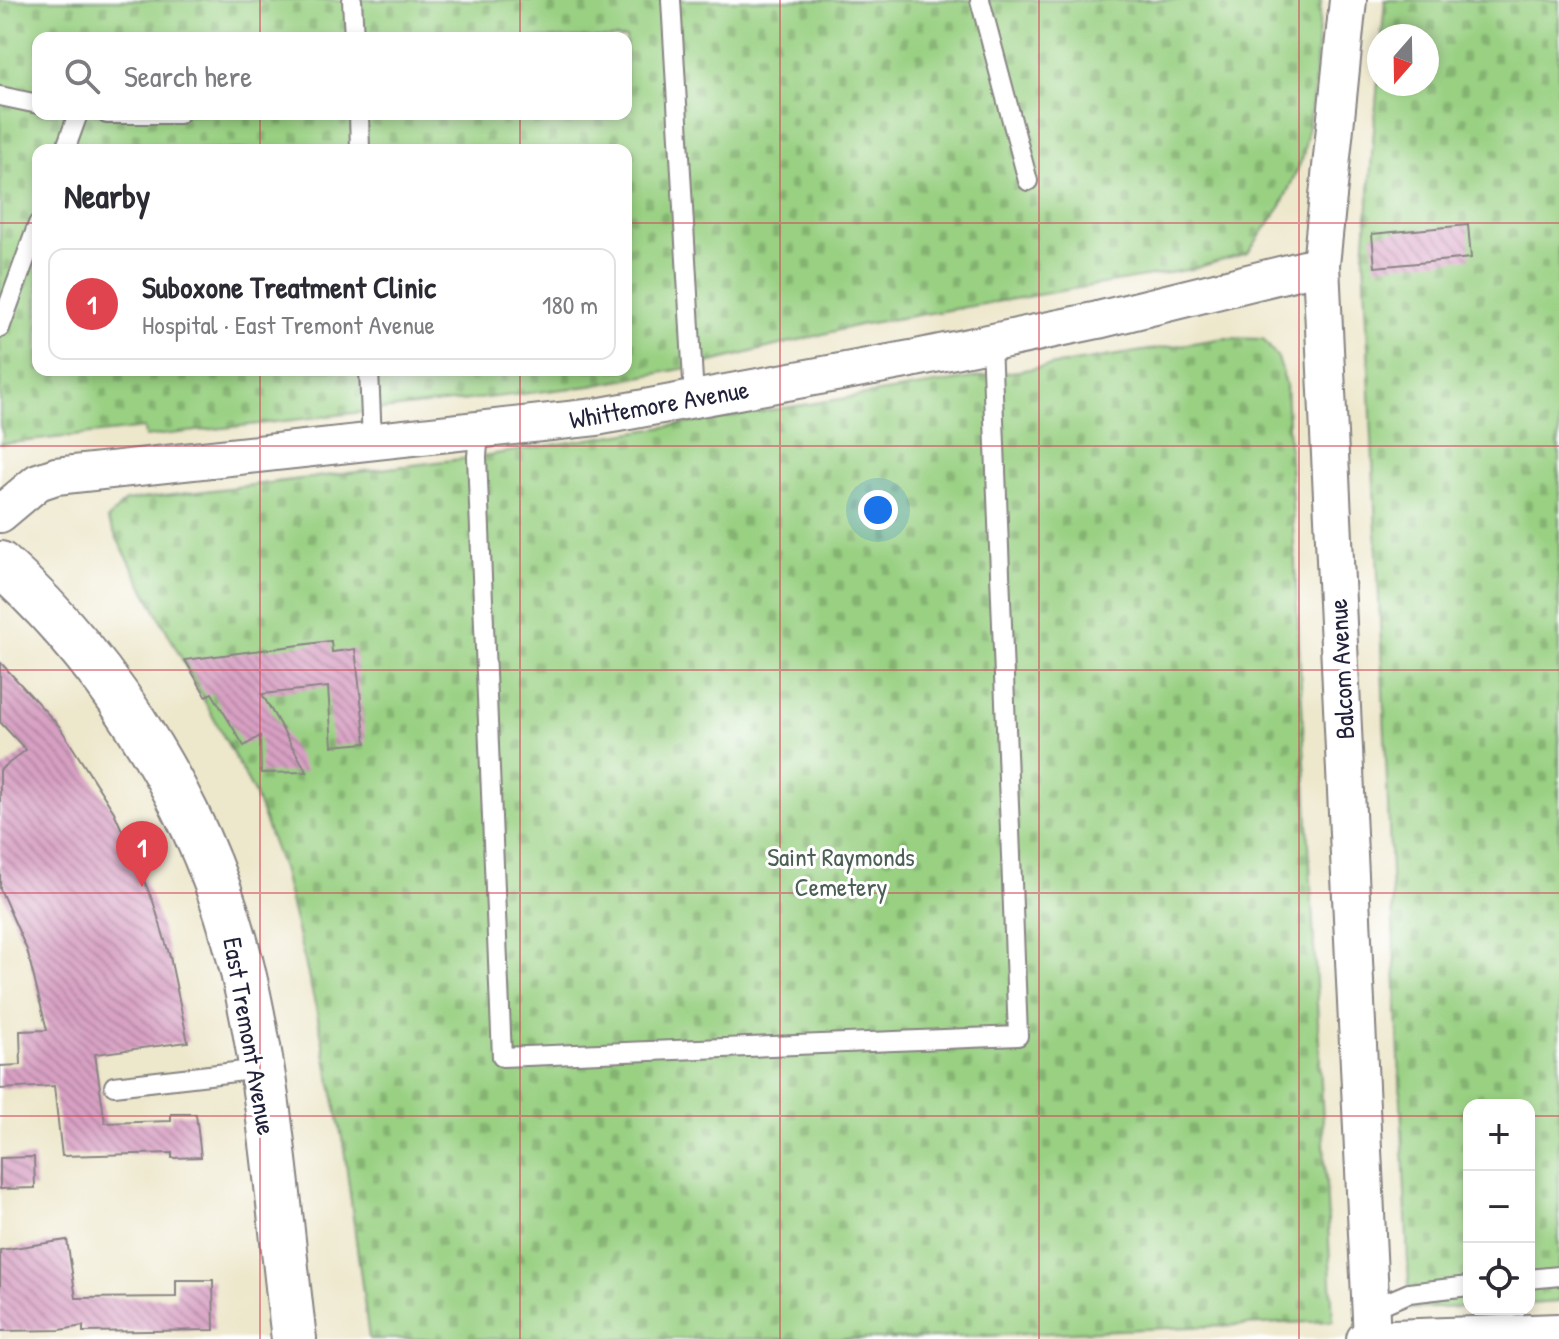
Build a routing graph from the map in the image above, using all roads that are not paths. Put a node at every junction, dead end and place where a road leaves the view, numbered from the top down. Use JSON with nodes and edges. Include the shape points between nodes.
{"nodes":[{"id":1,"x":352,"y":0,"type":"edge"},
{"id":2,"x":671,"y":0,"type":"edge"},
{"id":3,"x":980,"y":0,"type":"edge"},
{"id":4,"x":1348,"y":0,"type":"edge"},
{"id":5,"x":354,"y":32,"type":"edge"},
{"id":6,"x":0,"y":96,"type":"edge"},
{"id":7,"x":32,"y":103,"type":"edge"},
{"id":8,"x":76,"y":120,"type":"edge"},
{"id":9,"x":359,"y":120,"type":"edge"},
{"id":10,"x":67,"y":144,"type":"edge"},
{"id":11,"x":360,"y":144,"type":"edge"},
{"id":12,"x":1028,"y":181,"type":"dead end"},
{"id":13,"x":32,"y":240,"type":"edge"},
{"id":14,"x":1321,"y":265,"type":"junction"},
{"id":15,"x":0,"y":328,"type":"edge"},
{"id":16,"x":991,"y":342,"type":"junction"},
{"id":17,"x":369,"y":376,"type":"edge"},
{"id":18,"x":694,"y":398,"type":"junction"},
{"id":19,"x":479,"y":431,"type":"junction"},
{"id":20,"x":372,"y":441,"type":"junction"},
{"id":21,"x":0,"y":514,"type":"edge"},
{"id":22,"x":0,"y":564,"type":"edge"},
{"id":23,"x":261,"y":1069,"type":"junction"},
{"id":24,"x":114,"y":1086,"type":"dead end"},
{"id":25,"x":1559,"y":1276,"type":"edge"},
{"id":26,"x":1535,"y":1278,"type":"edge"},
{"id":27,"x":1463,"y":1287,"type":"edge"},
{"id":28,"x":1370,"y":1331,"type":"edge"},
{"id":29,"x":1559,"y":1332,"type":"edge"},
{"id":30,"x":294,"y":1339,"type":"edge"}],
"edges":[{"from":1,"to":5,"type":"lane"},
{"from":2,"to":18,"type":"lane"},
{"from":3,"to":12,"type":"lane"},
{"from":4,"to":14,"type":"street","name":"Balcom Avenue"},
{"from":6,"to":7,"type":"lane"},
{"from":8,"to":10,"type":"lane"},
{"from":9,"to":11,"type":"lane"},
{"from":13,"to":15,"type":"lane"},
{"from":14,"to":16,"type":"street","name":"Whittemore Avenue"},
{"from":14,"to":28,"type":"street","name":"Balcom Avenue"},
{"from":16,"to":18,"type":"street","name":"Whittemore Avenue"},
{"from":16,"to":19,"type":"lane","via":[[1018,1036],[502,1057]]},
{"from":17,"to":20,"type":"lane"},
{"from":18,"to":19,"type":"street","name":"Whittemore Avenue"},
{"from":19,"to":20,"type":"street","name":"Whittemore Avenue"},
{"from":20,"to":21,"type":"street","name":"Whittemore Avenue","via":[[56,476],[38,482]]},
{"from":22,"to":23,"type":"main road","name":"East Tremont Avenue","via":[[51,615],[102,678],[170,780],[205,856],[234,939]]},
{"from":23,"to":24,"type":"lane"},
{"from":23,"to":30,"type":"main road","name":"East Tremont Avenue"},
{"from":25,"to":26,"type":"lane"},
{"from":27,"to":28,"type":"lane","via":[[1409,1293]]},
{"from":28,"to":29,"type":"street"}]}
